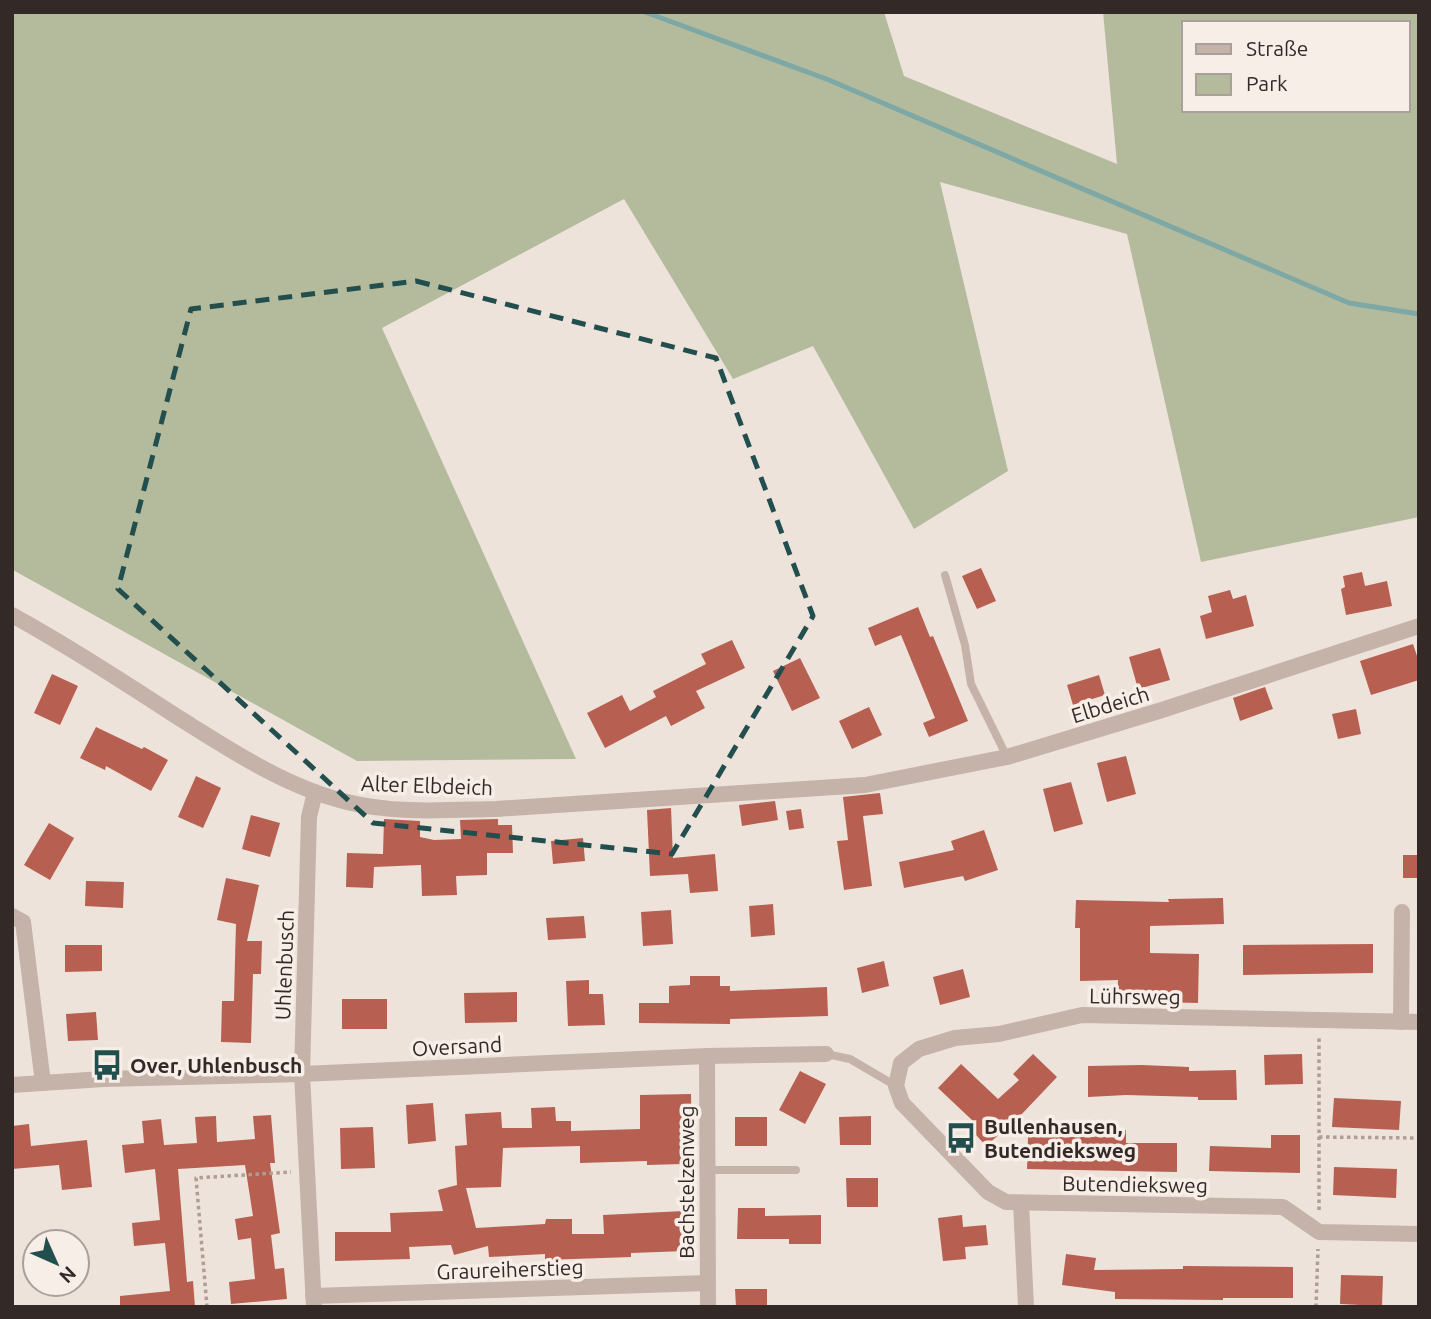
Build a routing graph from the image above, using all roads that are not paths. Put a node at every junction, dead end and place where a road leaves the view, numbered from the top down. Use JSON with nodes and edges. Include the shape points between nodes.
{"nodes":[{"id":1,"x":945,"y":575,"type":"dead end"},
{"id":2,"x":12,"y":615,"type":"edge"},
{"id":3,"x":1419,"y":626,"type":"edge"},
{"id":4,"x":1007,"y":757,"type":"junction"},
{"id":5,"x":805,"y":789,"type":"joint"},
{"id":6,"x":315,"y":792,"type":"junction"},
{"id":7,"x":1402,"y":912,"type":"dead end"},
{"id":8,"x":12,"y":916,"type":"edge"},
{"id":9,"x":1401,"y":1022,"type":"junction"},
{"id":10,"x":1419,"y":1022,"type":"edge"},
{"id":11,"x":827,"y":1054,"type":"joint"},
{"id":12,"x":707,"y":1056,"type":"junction"},
{"id":13,"x":302,"y":1074,"type":"junction"},
{"id":14,"x":43,"y":1083,"type":"junction"},
{"id":15,"x":12,"y":1085,"type":"edge"},
{"id":16,"x":896,"y":1086,"type":"junction"},
{"id":17,"x":707,"y":1170,"type":"junction"},
{"id":18,"x":796,"y":1170,"type":"dead end"},
{"id":19,"x":1021,"y":1203,"type":"junction"},
{"id":20,"x":1419,"y":1234,"type":"edge"},
{"id":21,"x":707,"y":1283,"type":"junction"},
{"id":22,"x":314,"y":1301,"type":"edge"},
{"id":23,"x":708,"y":1307,"type":"edge"},
{"id":24,"x":1026,"y":1307,"type":"edge"}],
"edges":[{"from":1,"to":4,"type":"lane","via":[[971,684]]},
{"from":2,"to":6,"type":"street","name":"Alter Elbdeich","via":[[219,743]]},
{"from":3,"to":4,"type":"street","name":"Elbdeich"},
{"from":4,"to":5,"type":"street","name":"Elbdeich","via":[[865,785]]},
{"from":5,"to":6,"type":"street","name":"Alter Elbdeich","via":[[448,810],[383,808]]},
{"from":6,"to":13,"type":"street","name":"Uhlenbusch","via":[[309,817]]},
{"from":7,"to":9,"type":"street"},
{"from":8,"to":14,"type":"street","via":[[23,922]]},
{"from":9,"to":10,"type":"street","name":"Lührsweg"},
{"from":9,"to":16,"type":"street","name":"Lührsweg","via":[[1082,1015],[919,1049],[901,1063]]},
{"from":11,"to":12,"type":"street","name":"Oversand"},
{"from":11,"to":16,"type":"lane","name":"Oversand","via":[[850,1059]]},
{"from":12,"to":13,"type":"street","name":"Oversand"},
{"from":12,"to":17,"type":"street","name":"Bachstelzenweg"},
{"from":13,"to":14,"type":"street","name":"Oversand"},
{"from":13,"to":22,"type":"street","name":"Uhlenbusch"},
{"from":14,"to":15,"type":"street","name":"Oversand"},
{"from":16,"to":19,"type":"street","name":"Butendieksweg","via":[[902,1103],[988,1192],[1006,1202]]},
{"from":17,"to":18,"type":"lane"},
{"from":17,"to":21,"type":"street","name":"Bachstelzenweg"},
{"from":19,"to":20,"type":"street","name":"Butendieksweg","via":[[1283,1207],[1319,1232]]},
{"from":19,"to":24,"type":"street"},
{"from":21,"to":22,"type":"street","name":"Graureiherstieg"},
{"from":21,"to":23,"type":"street","name":"Bachstelzenweg"}]}
